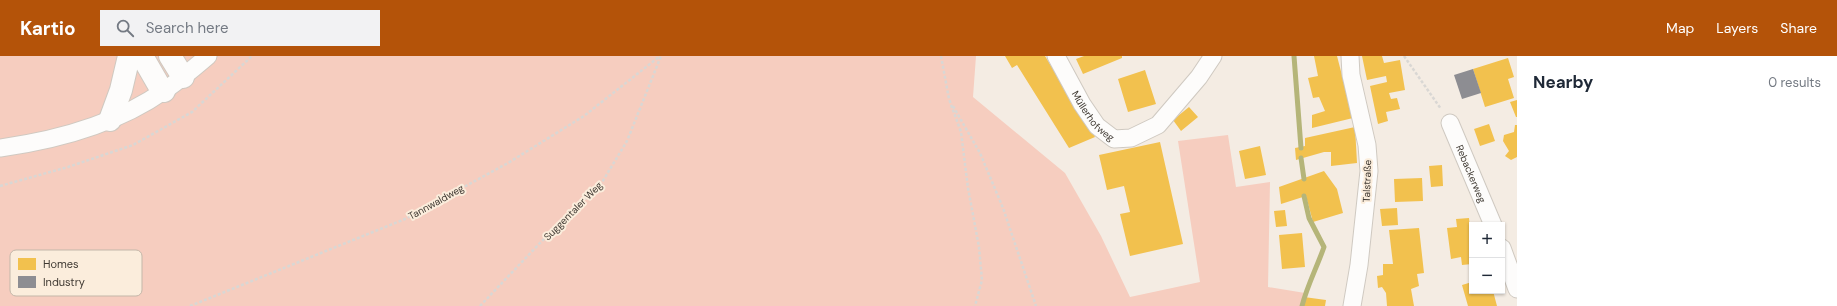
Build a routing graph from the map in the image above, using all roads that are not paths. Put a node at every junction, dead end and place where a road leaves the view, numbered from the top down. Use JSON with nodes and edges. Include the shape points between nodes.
{"nodes":[{"id":1,"x":129,"y":56,"type":"edge"},
{"id":2,"x":142,"y":56,"type":"edge"},
{"id":3,"x":170,"y":56,"type":"edge"},
{"id":4,"x":208,"y":56,"type":"edge"},
{"id":5,"x":1056,"y":56,"type":"edge"},
{"id":6,"x":1213,"y":56,"type":"edge"},
{"id":7,"x":1350,"y":56,"type":"edge"},
{"id":8,"x":183,"y":77,"type":"junction"},
{"id":9,"x":164,"y":91,"type":"junction"},
{"id":10,"x":110,"y":120,"type":"junction"},
{"id":11,"x":1450,"y":123,"type":"road end"},
{"id":12,"x":0,"y":148,"type":"edge"},
{"id":13,"x":1492,"y":222,"type":"edge"},
{"id":14,"x":1505,"y":256,"type":"edge"},
{"id":15,"x":1517,"y":289,"type":"edge"},
{"id":16,"x":1352,"y":306,"type":"edge"}],
"edges":[{"from":1,"to":10,"type":"highway","via":[[121,90]]},
{"from":2,"to":9,"type":"highway"},
{"from":3,"to":8,"type":"highway"},
{"from":4,"to":8,"type":"street"},
{"from":5,"to":6,"type":"street","name":"Müllerhofweg","via":[[1097,126],[1114,138],[1131,138],[1158,125],[1199,77]]},
{"from":7,"to":16,"type":"street","name":"Talstraße","via":[[1351,75],[1367,145],[1369,171]]},
{"from":8,"to":9,"type":"street"},
{"from":9,"to":10,"type":"street"},
{"from":10,"to":12,"type":"street","via":[[39,142]]},
{"from":11,"to":13,"type":"street","name":"Rebackerweg"},
{"from":14,"to":15,"type":"street"}]}
